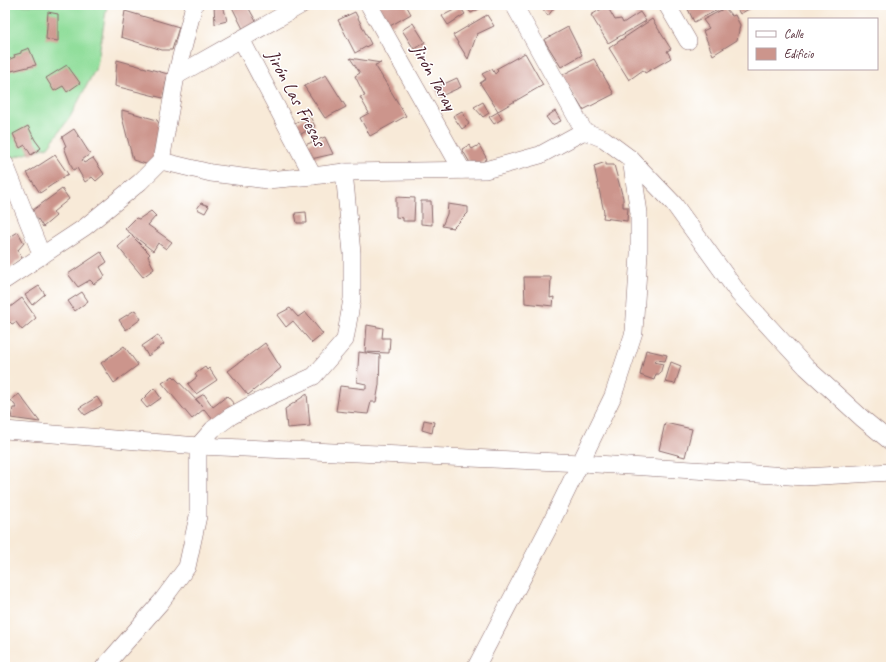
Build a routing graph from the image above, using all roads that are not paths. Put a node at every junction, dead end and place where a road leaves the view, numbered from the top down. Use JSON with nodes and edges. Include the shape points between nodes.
{"nodes":[{"id":1,"x":194,"y":5,"type":"edge"},
{"id":2,"x":301,"y":5,"type":"edge"},
{"id":3,"x":369,"y":5,"type":"edge"},
{"id":4,"x":514,"y":5,"type":"edge"},
{"id":5,"x":667,"y":5,"type":"edge"},
{"id":6,"x":241,"y":39,"type":"junction"},
{"id":7,"x":688,"y":41,"type":"dead end"},
{"id":8,"x":176,"y":76,"type":"junction"},
{"id":9,"x":584,"y":131,"type":"junction"},
{"id":10,"x":631,"y":159,"type":"junction"},
{"id":11,"x":161,"y":161,"type":"junction"},
{"id":12,"x":5,"y":164,"type":"edge"},
{"id":13,"x":462,"y":170,"type":"junction"},
{"id":14,"x":344,"y":172,"type":"junction"},
{"id":15,"x":313,"y":176,"type":"junction"},
{"id":16,"x":42,"y":256,"type":"junction"},
{"id":17,"x":5,"y":280,"type":"edge"},
{"id":18,"x":5,"y":430,"type":"edge"},
{"id":19,"x":891,"y":442,"type":"edge"},
{"id":20,"x":198,"y":446,"type":"junction"},
{"id":21,"x":581,"y":463,"type":"junction"},
{"id":22,"x":891,"y":472,"type":"edge"},
{"id":23,"x":104,"y":667,"type":"edge"},
{"id":24,"x":476,"y":667,"type":"edge"}],
"edges":[{"from":1,"to":8,"type":"street"},
{"from":2,"to":6,"type":"street"},
{"from":3,"to":13,"type":"street","name":"Jirón Taray"},
{"from":4,"to":9,"type":"street"},
{"from":5,"to":7,"type":"street"},
{"from":6,"to":8,"type":"street"},
{"from":6,"to":15,"type":"street","name":"Jirón Las Fresas"},
{"from":8,"to":11,"type":"street"},
{"from":9,"to":10,"type":"street","via":[[604,139]]},
{"from":9,"to":13,"type":"street","via":[[540,155],[485,170]]},
{"from":10,"to":19,"type":"street","via":[[674,204],[739,294],[806,367]]},
{"from":10,"to":21,"type":"street","via":[[639,213],[634,332],[613,396]]},
{"from":11,"to":15,"type":"street","via":[[211,173],[267,180]]},
{"from":11,"to":16,"type":"street","via":[[140,182],[85,227]]},
{"from":12,"to":16,"type":"street"},
{"from":13,"to":14,"type":"street"},
{"from":14,"to":15,"type":"street"},
{"from":14,"to":20,"type":"street","via":[[352,253],[352,299],[345,340],[314,376],[230,416],[213,429]]},
{"from":16,"to":17,"type":"street"},
{"from":18,"to":20,"type":"street"},
{"from":20,"to":21,"type":"street"},
{"from":20,"to":23,"type":"street","via":[[198,516],[187,567],[162,602]]},
{"from":21,"to":22,"type":"street","via":[[804,477]]},
{"from":21,"to":24,"type":"street"}]}
